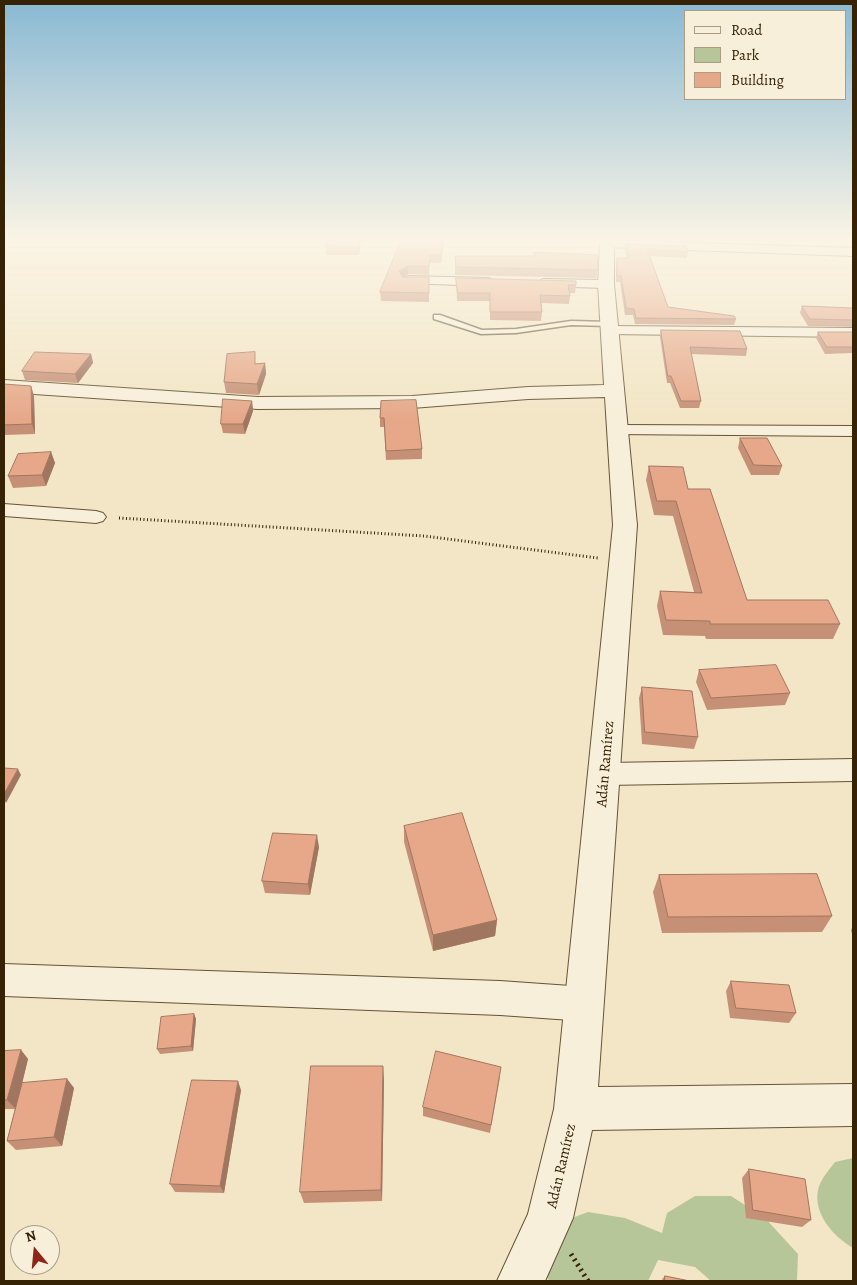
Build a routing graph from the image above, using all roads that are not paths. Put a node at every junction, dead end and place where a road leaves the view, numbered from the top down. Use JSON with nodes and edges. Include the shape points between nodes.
{"nodes":[{"id":1,"x":607,"y":299,"type":"edge"},
{"id":2,"x":437,"y":317,"type":"dead end"},
{"id":3,"x":609,"y":328,"type":"junction"},
{"id":4,"x":853,"y":333,"type":"edge"},
{"id":5,"x":4,"y":386,"type":"edge"},
{"id":6,"x":616,"y":391,"type":"junction"},
{"id":7,"x":618,"y":430,"type":"junction"},
{"id":8,"x":853,"y":431,"type":"edge"},
{"id":9,"x":4,"y":510,"type":"edge"},
{"id":10,"x":96,"y":517,"type":"road end"},
{"id":11,"x":853,"y":770,"type":"edge"},
{"id":12,"x":605,"y":774,"type":"junction"},
{"id":13,"x":4,"y":980,"type":"edge"},
{"id":14,"x":585,"y":1004,"type":"junction"},
{"id":15,"x":853,"y":1105,"type":"edge"},
{"id":16,"x":575,"y":1110,"type":"junction"},
{"id":17,"x":521,"y":1281,"type":"edge"}],
"edges":[{"from":1,"to":3,"type":"street","name":"Adán Ramírez"},
{"from":2,"to":3,"type":"lane","via":[[481,332],[571,323]]},
{"from":3,"to":4,"type":"street"},
{"from":3,"to":6,"type":"street","name":"Adán Ramírez"},
{"from":5,"to":6,"type":"street","via":[[258,403],[412,402],[528,393]]},
{"from":6,"to":7,"type":"street","name":"Adán Ramírez"},
{"from":7,"to":8,"type":"street"},
{"from":7,"to":12,"type":"street","name":"Adán Ramírez","via":[[625,525]]},
{"from":9,"to":10,"type":"street"},
{"from":11,"to":12,"type":"street"},
{"from":12,"to":14,"type":"street","name":"Adán Ramírez"},
{"from":13,"to":14,"type":"street"},
{"from":14,"to":16,"type":"street","name":"Adán Ramírez"},
{"from":15,"to":16,"type":"street"},
{"from":16,"to":17,"type":"street","name":"Adán Ramírez","via":[[550,1218]]}]}
